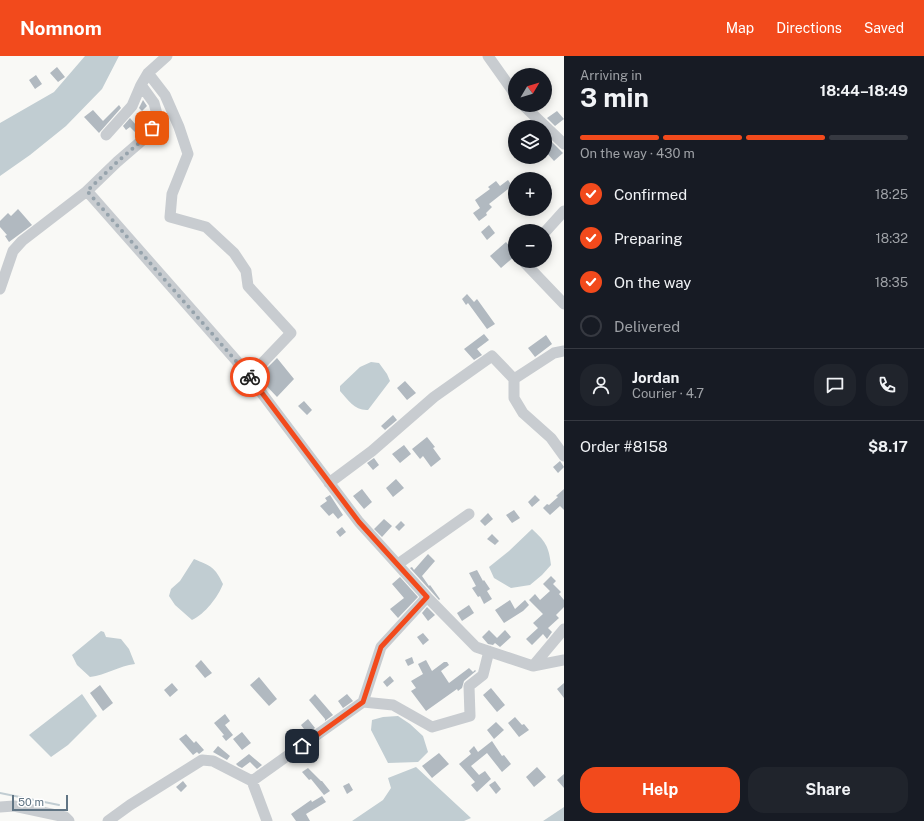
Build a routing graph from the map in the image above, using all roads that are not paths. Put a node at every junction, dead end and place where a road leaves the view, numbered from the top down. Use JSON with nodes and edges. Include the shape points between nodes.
{"nodes":[{"id":1,"x":167,"y":56,"type":"edge"},
{"id":2,"x":488,"y":56,"type":"edge"},
{"id":3,"x":148,"y":73,"type":"junction"},
{"id":4,"x":508,"y":84,"type":"edge"},
{"id":5,"x":141,"y":85,"type":"junction"},
{"id":6,"x":530,"y":112,"type":"edge"},
{"id":7,"x":106,"y":135,"type":"dead end"},
{"id":8,"x":564,"y":144,"type":"edge"},
{"id":9,"x":87,"y":191,"type":"junction"},
{"id":10,"x":564,"y":211,"type":"edge"},
{"id":11,"x":552,"y":224,"type":"edge"},
{"id":12,"x":530,"y":268,"type":"edge"},
{"id":13,"x":0,"y":289,"type":"edge"},
{"id":14,"x":564,"y":304,"type":"edge"},
{"id":15,"x":564,"y":351,"type":"edge"},
{"id":16,"x":249,"y":377,"type":"junction"},
{"id":17,"x":514,"y":379,"type":"junction"},
{"id":18,"x":564,"y":456,"type":"edge"},
{"id":19,"x":329,"y":483,"type":"junction"},
{"id":20,"x":469,"y":514,"type":"dead end"},
{"id":21,"x":398,"y":564,"type":"junction"},
{"id":22,"x":427,"y":597,"type":"junction"},
{"id":23,"x":564,"y":629,"type":"edge"},
{"id":24,"x":489,"y":651,"type":"junction"},
{"id":25,"x":564,"y":660,"type":"edge"},
{"id":26,"x":533,"y":666,"type":"junction"},
{"id":27,"x":363,"y":702,"type":"junction"},
{"id":28,"x":252,"y":782,"type":"junction"},
{"id":29,"x":0,"y":807,"type":"edge"},
{"id":30,"x":69,"y":821,"type":"edge"},
{"id":31,"x":108,"y":821,"type":"edge"},
{"id":32,"x":267,"y":821,"type":"edge"}],
"edges":[{"from":1,"to":3,"type":"street"},
{"from":2,"to":4,"type":"street"},
{"from":3,"to":5,"type":"street"},
{"from":3,"to":16,"type":"street","via":[[165,95],[188,154],[172,194],[170,217],[206,227],[234,253],[246,271],[248,286],[291,333]]},
{"from":5,"to":7,"type":"street","via":[[132,106]]},
{"from":5,"to":9,"type":"street","via":[[154,102],[158,118],[146,137]]},
{"from":6,"to":8,"type":"street"},
{"from":9,"to":13,"type":"street","via":[[22,241],[13,251]]},
{"from":9,"to":16,"type":"street"},
{"from":10,"to":11,"type":"street"},
{"from":12,"to":14,"type":"street"},
{"from":15,"to":17,"type":"street","via":[[554,353]]},
{"from":16,"to":19,"type":"street"},
{"from":17,"to":18,"type":"street","via":[[514,398],[523,413],[550,438]]},
{"from":17,"to":19,"type":"street","via":[[492,356],[434,397]]},
{"from":19,"to":21,"type":"street","via":[[359,522]]},
{"from":20,"to":21,"type":"street"},
{"from":21,"to":22,"type":"street"},
{"from":22,"to":24,"type":"street","via":[[476,647]]},
{"from":22,"to":27,"type":"street","via":[[381,647]]},
{"from":23,"to":26,"type":"street"},
{"from":24,"to":26,"type":"street"},
{"from":24,"to":27,"type":"street","via":[[482,675],[469,686],[470,716],[432,727],[393,705]]},
{"from":25,"to":26,"type":"street"},
{"from":27,"to":28,"type":"street"},
{"from":28,"to":31,"type":"street","via":[[213,761],[202,760],[130,804]]},
{"from":28,"to":32,"type":"street"},
{"from":29,"to":30,"type":"street","via":[[14,806],[65,817]]}]}
